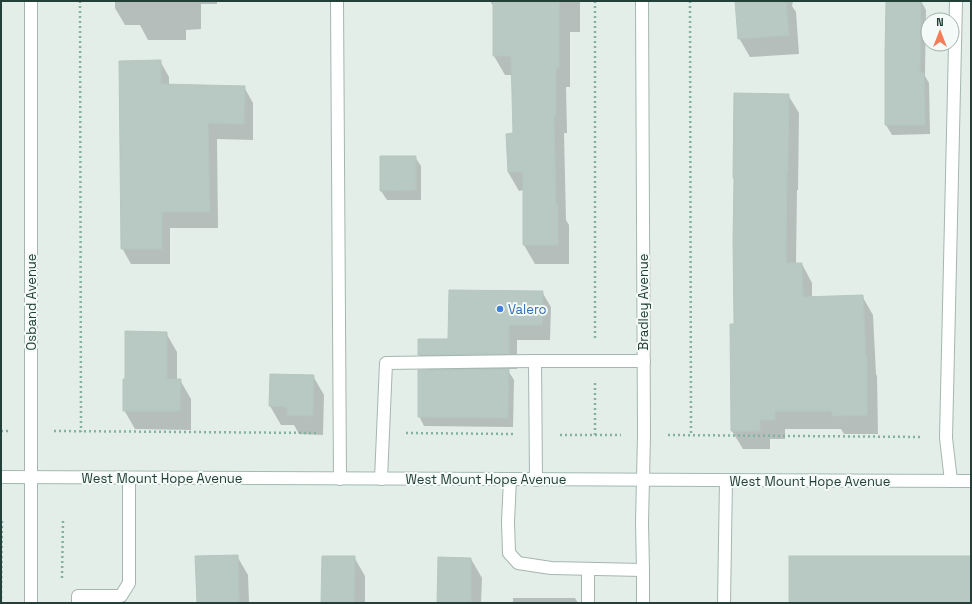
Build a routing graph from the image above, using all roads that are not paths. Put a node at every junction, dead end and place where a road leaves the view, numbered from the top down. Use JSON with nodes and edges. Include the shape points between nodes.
{"nodes":[{"id":1,"x":31,"y":1,"type":"edge"},
{"id":2,"x":337,"y":1,"type":"edge"},
{"id":3,"x":642,"y":1,"type":"edge"},
{"id":4,"x":956,"y":1,"type":"edge"},
{"id":5,"x":535,"y":361,"type":"junction"},
{"id":6,"x":644,"y":361,"type":"junction"},
{"id":7,"x":1,"y":477,"type":"edge"},
{"id":8,"x":31,"y":477,"type":"junction"},
{"id":9,"x":129,"y":478,"type":"junction"},
{"id":10,"x":340,"y":479,"type":"junction"},
{"id":11,"x":381,"y":479,"type":"junction"},
{"id":12,"x":510,"y":479,"type":"junction"},
{"id":13,"x":536,"y":480,"type":"junction"},
{"id":14,"x":643,"y":480,"type":"junction"},
{"id":15,"x":726,"y":480,"type":"junction"},
{"id":16,"x":951,"y":481,"type":"junction"},
{"id":17,"x":971,"y":482,"type":"edge"},
{"id":18,"x":588,"y":569,"type":"junction"},
{"id":19,"x":643,"y":570,"type":"junction"},
{"id":20,"x":32,"y":603,"type":"edge"},
{"id":21,"x":78,"y":603,"type":"edge"},
{"id":22,"x":588,"y":603,"type":"edge"},
{"id":23,"x":643,"y":603,"type":"edge"},
{"id":24,"x":724,"y":603,"type":"edge"}],
"edges":[{"from":1,"to":8,"type":"street","name":"Osband Avenue"},
{"from":2,"to":10,"type":"street"},
{"from":3,"to":6,"type":"street","name":"Bradley Avenue"},
{"from":4,"to":16,"type":"street","via":[[946,438]]},
{"from":5,"to":6,"type":"street"},
{"from":5,"to":11,"type":"street","via":[[386,363]]},
{"from":5,"to":13,"type":"street"},
{"from":6,"to":14,"type":"street","name":"Bradley Avenue"},
{"from":7,"to":8,"type":"street","name":"West Mount Hope Avenue"},
{"from":8,"to":9,"type":"street","name":"West Mount Hope Avenue"},
{"from":8,"to":20,"type":"street","name":"Osband Avenue"},
{"from":9,"to":10,"type":"street","name":"West Mount Hope Avenue"},
{"from":9,"to":21,"type":"street","via":[[129,583],[121,596],[78,596]]},
{"from":10,"to":11,"type":"street","name":"West Mount Hope Avenue"},
{"from":11,"to":12,"type":"street","name":"West Mount Hope Avenue"},
{"from":12,"to":13,"type":"street","name":"West Mount Hope Avenue"},
{"from":12,"to":18,"type":"street","via":[[509,553],[518,563],[551,568]]},
{"from":13,"to":14,"type":"street","name":"West Mount Hope Avenue"},
{"from":14,"to":15,"type":"street","name":"West Mount Hope Avenue"},
{"from":14,"to":19,"type":"street","name":"Bradley Avenue"},
{"from":15,"to":16,"type":"street","name":"West Mount Hope Avenue"},
{"from":15,"to":24,"type":"street"},
{"from":16,"to":17,"type":"street","name":"West Mount Hope Avenue"},
{"from":18,"to":19,"type":"street"},
{"from":18,"to":22,"type":"street"},
{"from":19,"to":23,"type":"street","name":"Bradley Avenue"}]}
